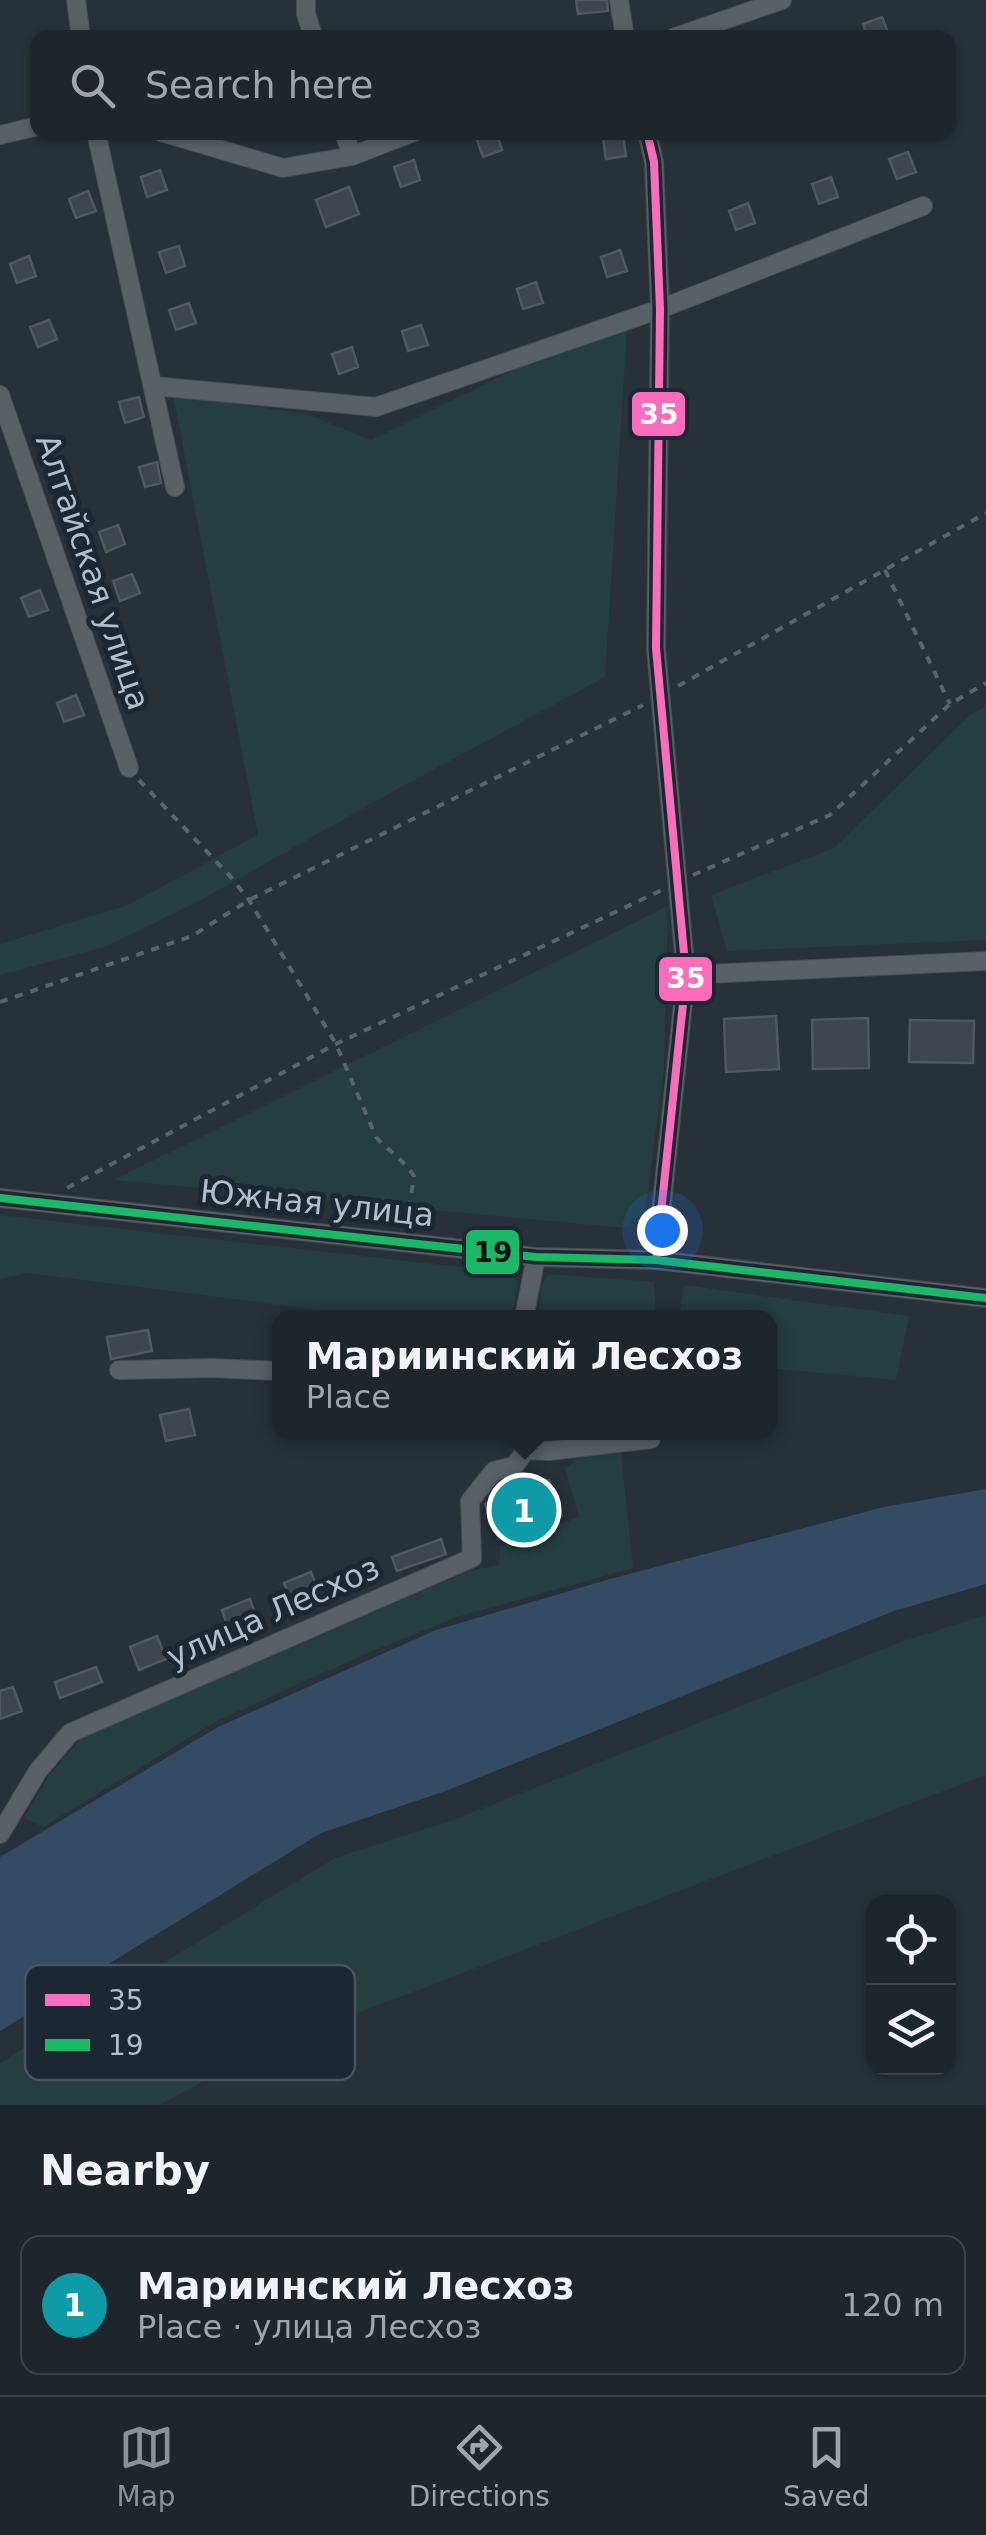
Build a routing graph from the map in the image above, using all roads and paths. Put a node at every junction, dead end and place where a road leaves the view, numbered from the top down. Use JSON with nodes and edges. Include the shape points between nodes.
{"nodes":[{"id":1,"x":76,"y":0,"type":"edge"},
{"id":2,"x":306,"y":0,"type":"edge"},
{"id":3,"x":619,"y":0,"type":"edge"},
{"id":4,"x":782,"y":0,"type":"edge"},
{"id":5,"x":80,"y":30,"type":"edge"},
{"id":6,"x":311,"y":30,"type":"edge"},
{"id":7,"x":624,"y":30,"type":"edge"},
{"id":8,"x":696,"y":30,"type":"edge"},
{"id":9,"x":30,"y":128,"type":"edge"},
{"id":10,"x":0,"y":136,"type":"edge"},
{"id":11,"x":98,"y":140,"type":"edge"},
{"id":12,"x":188,"y":140,"type":"edge"},
{"id":13,"x":347,"y":140,"type":"edge"},
{"id":14,"x":393,"y":140,"type":"edge"},
{"id":15,"x":648,"y":140,"type":"edge"},
{"id":16,"x":352,"y":156,"type":"junction"},
{"id":17,"x":923,"y":206,"type":"dead end"},
{"id":18,"x":660,"y":309,"type":"junction"},
{"id":19,"x":154,"y":386,"type":"junction"},
{"id":20,"x":0,"y":395,"type":"edge"},
{"id":21,"x":175,"y":487,"type":"dead end"},
{"id":22,"x":986,"y":513,"type":"edge"},
{"id":23,"x":885,"y":570,"type":"junction"},
{"id":24,"x":986,"y":682,"type":"edge"},
{"id":25,"x":660,"y":696,"type":"junction"},
{"id":26,"x":950,"y":704,"type":"junction"},
{"id":27,"x":129,"y":768,"type":"joint"},
{"id":28,"x":678,"y":882,"type":"junction"},
{"id":29,"x":249,"y":900,"type":"junction"},
{"id":30,"x":986,"y":960,"type":"edge"},
{"id":31,"x":686,"y":975,"type":"junction"},
{"id":32,"x":0,"y":1002,"type":"edge"},
{"id":33,"x":336,"y":1044,"type":"junction"},
{"id":34,"x":0,"y":1198,"type":"edge"},
{"id":35,"x":41,"y":1202,"type":"junction"},
{"id":36,"x":403,"y":1242,"type":"junction"},
{"id":37,"x":536,"y":1257,"type":"junction"},
{"id":38,"x":656,"y":1260,"type":"junction"},
{"id":39,"x":986,"y":1298,"type":"edge"},
{"id":40,"x":526,"y":1310,"type":"edge"},
{"id":41,"x":119,"y":1370,"type":"dead end"},
{"id":42,"x":272,"y":1371,"type":"edge"},
{"id":43,"x":635,"y":1440,"type":"edge"},
{"id":44,"x":524,"y":1441,"type":"edge"},
{"id":45,"x":0,"y":1834,"type":"edge"}],
"edges":[{"from":1,"to":5,"type":"street"},
{"from":2,"to":6,"type":"street"},
{"from":3,"to":7,"type":"street"},
{"from":4,"to":8,"type":"street"},
{"from":9,"to":10,"type":"street"},
{"from":11,"to":19,"type":"street"},
{"from":12,"to":16,"type":"street","via":[[283,168]]},
{"from":13,"to":16,"type":"street"},
{"from":14,"to":16,"type":"street"},
{"from":15,"to":18,"type":"street"},
{"from":17,"to":18,"type":"street"},
{"from":18,"to":19,"type":"street","via":[[376,407]]},
{"from":18,"to":25,"type":"street"},
{"from":19,"to":21,"type":"street"},
{"from":20,"to":27,"type":"street","name":"Алтайская улица"},
{"from":22,"to":23,"type":"path"},
{"from":23,"to":25,"type":"path"},
{"from":23,"to":26,"type":"path"},
{"from":24,"to":26,"type":"path"},
{"from":25,"to":28,"type":"street"},
{"from":25,"to":29,"type":"path"},
{"from":26,"to":28,"type":"path","via":[[830,816]]},
{"from":27,"to":29,"type":"path"},
{"from":28,"to":31,"type":"street"},
{"from":28,"to":33,"type":"path"},
{"from":29,"to":32,"type":"path","via":[[192,936]]},
{"from":29,"to":33,"type":"path"},
{"from":30,"to":31,"type":"street"},
{"from":31,"to":38,"type":"street"},
{"from":33,"to":35,"type":"path"},
{"from":33,"to":36,"type":"path","via":[[376,1136],[414,1176]]},
{"from":34,"to":35,"type":"street","name":"Южная улица"},
{"from":35,"to":36,"type":"street","name":"Южная улица"},
{"from":36,"to":37,"type":"street","name":"Южная улица"},
{"from":37,"to":38,"type":"street","name":"Южная улица"},
{"from":37,"to":40,"type":"street"},
{"from":38,"to":39,"type":"street","name":"Южная улица"},
{"from":41,"to":42,"type":"street"},
{"from":43,"to":44,"type":"street","via":[[549,1451]]},
{"from":44,"to":45,"type":"street","name":"улица Лесхоз","via":[[514,1466],[494,1471],[470,1501],[472,1558],[70,1734]]}]}
